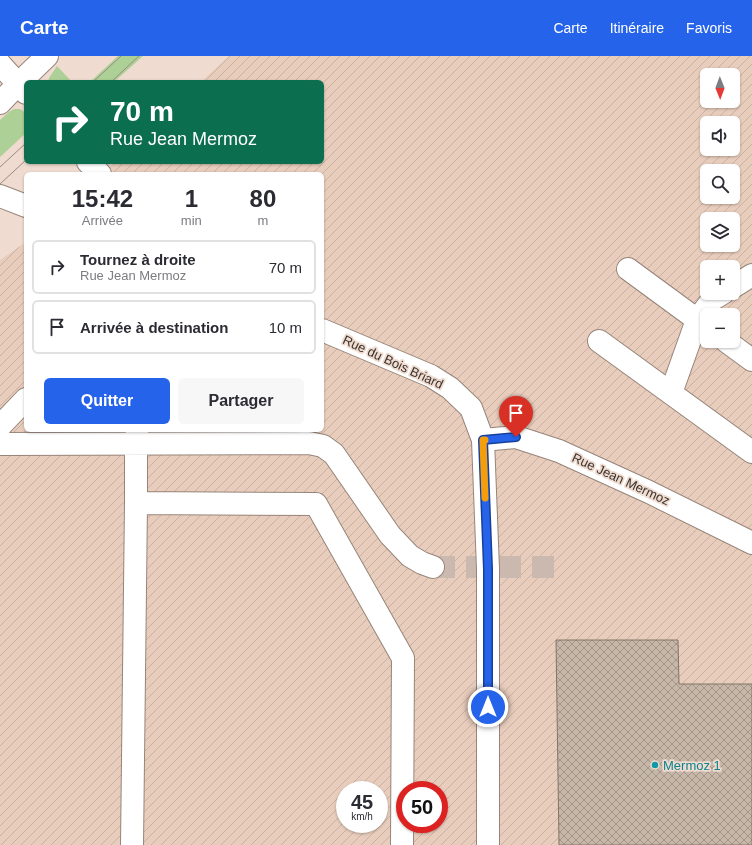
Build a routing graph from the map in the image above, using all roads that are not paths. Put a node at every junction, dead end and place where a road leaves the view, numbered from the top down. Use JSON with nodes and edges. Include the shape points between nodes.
{"nodes":[{"id":1,"x":47,"y":56,"type":"edge"},
{"id":2,"x":0,"y":64,"type":"edge"},
{"id":3,"x":29,"y":80,"type":"edge"},
{"id":4,"x":22,"y":89,"type":"edge"},
{"id":5,"x":0,"y":102,"type":"edge"},
{"id":6,"x":90,"y":164,"type":"edge"},
{"id":7,"x":98,"y":172,"type":"edge"},
{"id":8,"x":0,"y":196,"type":"edge"},
{"id":9,"x":24,"y":205,"type":"edge"},
{"id":10,"x":628,"y":269,"type":"dead end"},
{"id":11,"x":752,"y":275,"type":"edge"},
{"id":12,"x":740,"y":283,"type":"edge"},
{"id":13,"x":700,"y":323,"type":"edge"},
{"id":14,"x":700,"y":328,"type":"edge"},
{"id":15,"x":324,"y":331,"type":"edge"},
{"id":16,"x":599,"y":341,"type":"dead end"},
{"id":17,"x":736,"y":348,"type":"edge"},
{"id":18,"x":752,"y":360,"type":"edge"},
{"id":19,"x":671,"y":393,"type":"junction"},
{"id":20,"x":24,"y":401,"type":"edge"},
{"id":21,"x":0,"y":426,"type":"edge"},
{"id":22,"x":137,"y":437,"type":"edge"},
{"id":23,"x":483,"y":440,"type":"junction"},
{"id":24,"x":0,"y":444,"type":"edge"},
{"id":25,"x":752,"y":452,"type":"edge"},
{"id":26,"x":136,"y":503,"type":"junction"},
{"id":27,"x":752,"y":543,"type":"edge"},
{"id":28,"x":433,"y":567,"type":"tunnel mouth"},
{"id":29,"x":132,"y":845,"type":"edge"},
{"id":30,"x":402,"y":845,"type":"edge"},
{"id":31,"x":488,"y":845,"type":"edge"}],
"edges":[{"from":1,"to":3,"type":"main road"},
{"from":2,"to":4,"type":"main road"},
{"from":4,"to":5,"type":"main road"},
{"from":6,"to":7,"type":"main road"},
{"from":8,"to":9,"type":"main road"},
{"from":10,"to":13,"type":"main road"},
{"from":11,"to":12,"type":"main road"},
{"from":14,"to":19,"type":"main road"},
{"from":15,"to":23,"type":"main road","name":"Rue du Bois Briard","via":[[431,376],[450,388],[471,408]]},
{"from":16,"to":19,"type":"main road"},
{"from":17,"to":18,"type":"main road"},
{"from":19,"to":25,"type":"main road"},
{"from":20,"to":21,"type":"main road"},
{"from":22,"to":24,"type":"main road"},
{"from":22,"to":26,"type":"main road"},
{"from":22,"to":28,"type":"main road","via":[[309,443],[323,446],[334,454],[390,535],[410,556]]},
{"from":23,"to":27,"type":"main road","name":"Rue Jean Mermoz","via":[[516,437],[559,451]]},
{"from":23,"to":31,"type":"main road","name":"Rue du Bois Briard","via":[[488,569]]},
{"from":26,"to":29,"type":"main road"},
{"from":26,"to":30,"type":"main road","via":[[316,504],[403,658]]}]}
